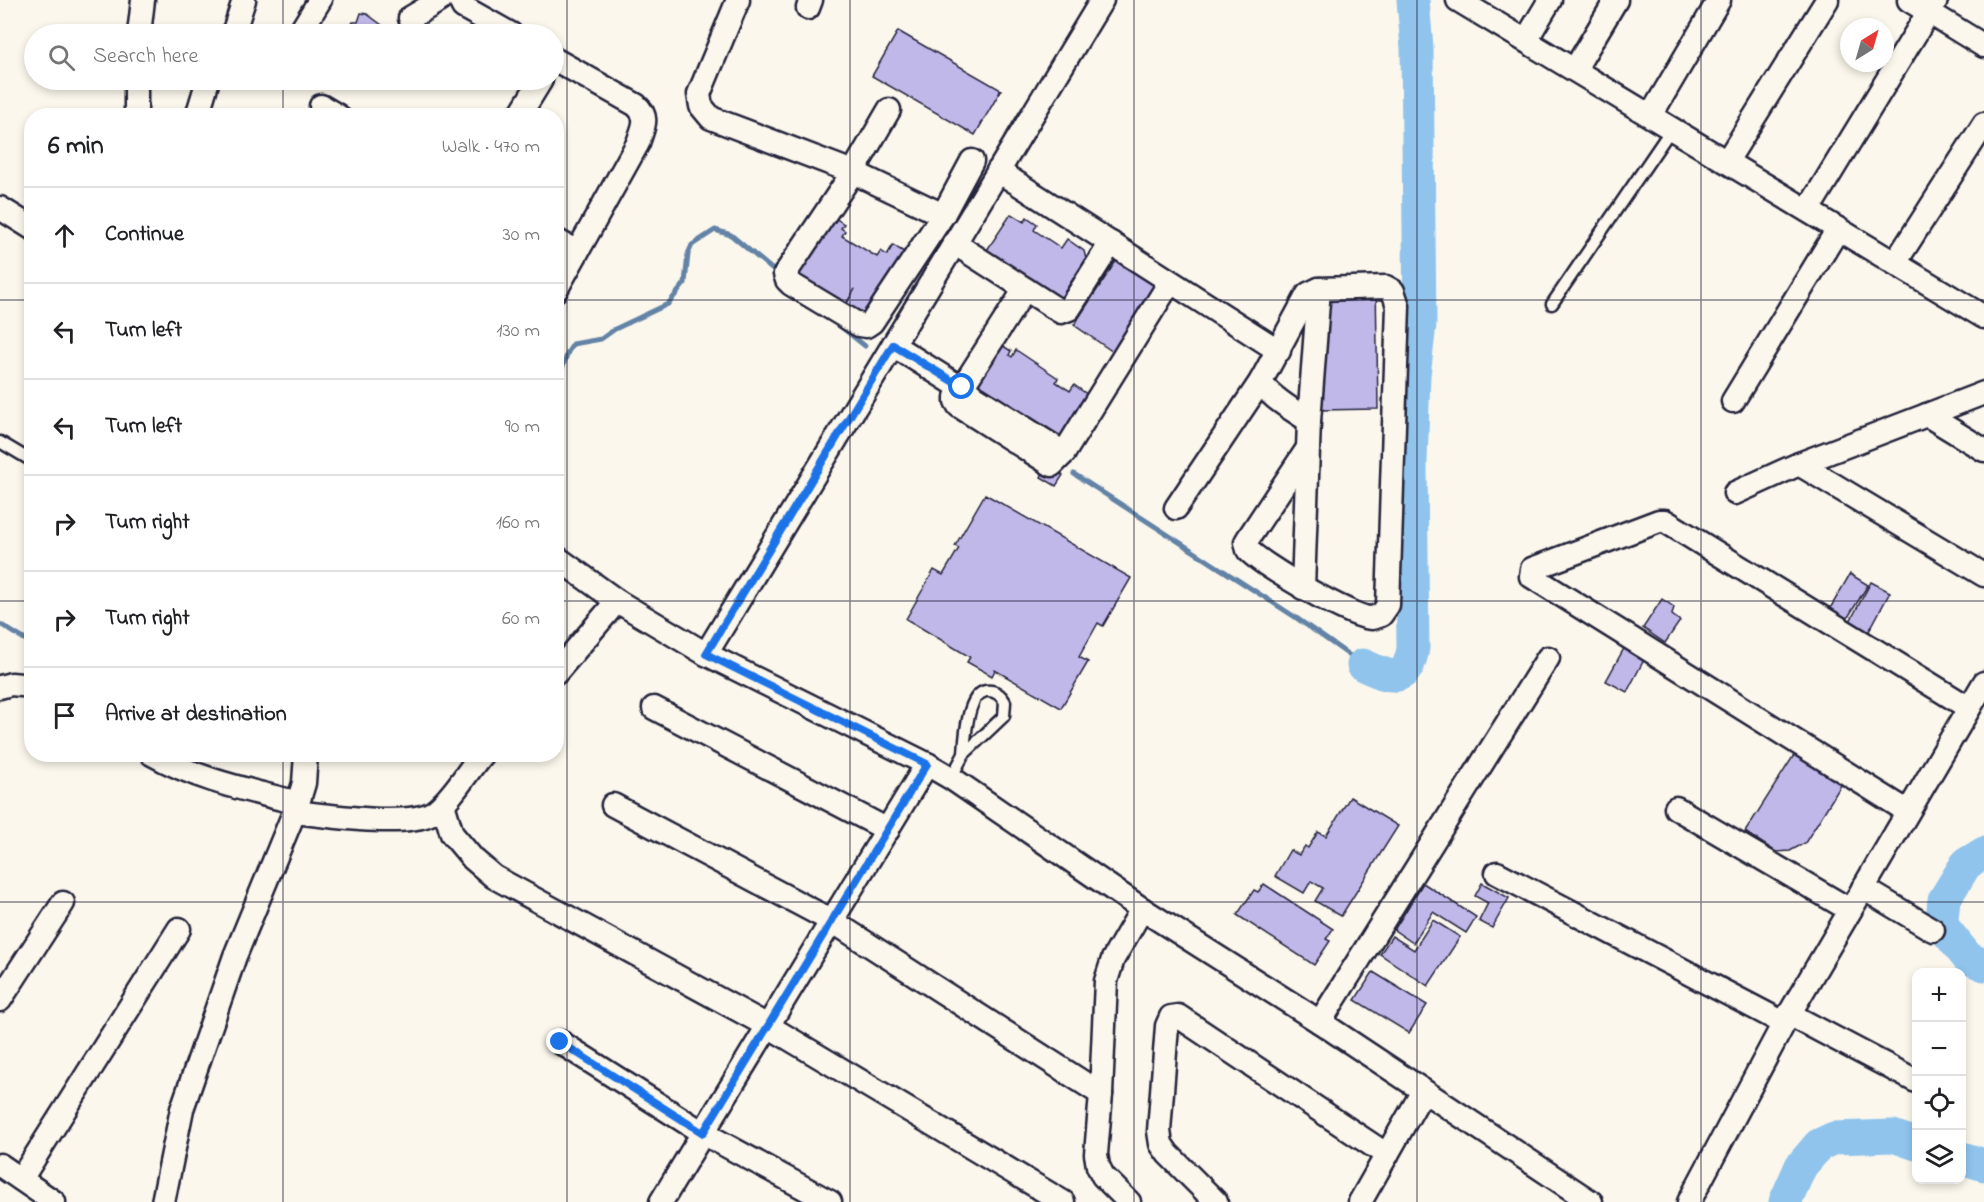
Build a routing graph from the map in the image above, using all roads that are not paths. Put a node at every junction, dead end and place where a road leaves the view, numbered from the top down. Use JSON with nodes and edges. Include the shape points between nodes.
{"nodes":[{"id":1,"x":143,"y":0,"type":"edge"},
{"id":2,"x":233,"y":0,"type":"edge"},
{"id":3,"x":244,"y":0,"type":"edge"},
{"id":4,"x":320,"y":0,"type":"edge"},
{"id":5,"x":440,"y":0,"type":"edge"},
{"id":6,"x":460,"y":0,"type":"edge"},
{"id":7,"x":738,"y":0,"type":"edge"},
{"id":8,"x":1102,"y":0,"type":"edge"},
{"id":9,"x":1458,"y":0,"type":"edge"},
{"id":10,"x":1550,"y":0,"type":"edge"},
{"id":11,"x":1616,"y":0,"type":"edge"},
{"id":12,"x":1719,"y":0,"type":"edge"},
{"id":13,"x":1827,"y":0,"type":"edge"},
{"id":14,"x":1909,"y":0,"type":"edge"},
{"id":15,"x":1932,"y":6,"type":"edge"},
{"id":16,"x":411,"y":18,"type":"dead end"},
{"id":17,"x":140,"y":24,"type":"edge"},
{"id":18,"x":226,"y":24,"type":"edge"},
{"id":19,"x":236,"y":24,"type":"edge"},
{"id":20,"x":305,"y":24,"type":"edge"},
{"id":21,"x":493,"y":24,"type":"edge"},
{"id":22,"x":1526,"y":40,"type":"junction"},
{"id":23,"x":1984,"y":46,"type":"edge"},
{"id":24,"x":564,"y":65,"type":"edge"},
{"id":25,"x":1575,"y":69,"type":"junction"},
{"id":26,"x":136,"y":90,"type":"edge"},
{"id":27,"x":205,"y":90,"type":"edge"},
{"id":28,"x":535,"y":90,"type":"edge"},
{"id":29,"x":135,"y":108,"type":"edge"},
{"id":30,"x":199,"y":108,"type":"edge"},
{"id":31,"x":524,"y":108,"type":"edge"},
{"id":32,"x":889,"y":110,"type":"dead end"},
{"id":33,"x":1651,"y":116,"type":"junction"},
{"id":34,"x":1984,"y":124,"type":"edge"},
{"id":35,"x":1672,"y":128,"type":"junction"},
{"id":36,"x":972,"y":161,"type":"dead end"},
{"id":37,"x":1727,"y":161,"type":"junction"},
{"id":38,"x":998,"y":171,"type":"junction"},
{"id":39,"x":853,"y":172,"type":"junction"},
{"id":40,"x":0,"y":208,"type":"edge"},
{"id":41,"x":1808,"y":210,"type":"junction"},
{"id":42,"x":943,"y":214,"type":"junction"},
{"id":43,"x":24,"y":223,"type":"edge"},
{"id":44,"x":1838,"y":229,"type":"junction"},
{"id":45,"x":1111,"y":243,"type":"junction"},
{"id":46,"x":564,"y":245,"type":"edge"},
{"id":47,"x":920,"y":246,"type":"junction"},
{"id":48,"x":577,"y":252,"type":"junction"},
{"id":49,"x":949,"y":252,"type":"junction"},
{"id":50,"x":1895,"y":264,"type":"junction"},
{"id":51,"x":564,"y":276,"type":"edge"},
{"id":52,"x":1170,"y":282,"type":"junction"},
{"id":53,"x":1025,"y":289,"type":"junction"},
{"id":54,"x":1319,"y":289,"type":"junction"},
{"id":55,"x":1552,"y":304,"type":"dead end"},
{"id":56,"x":1982,"y":313,"type":"edge"},
{"id":57,"x":893,"y":345,"type":"junction"},
{"id":58,"x":1279,"y":351,"type":"junction"},
{"id":59,"x":1261,"y":381,"type":"junction"},
{"id":60,"x":962,"y":387,"type":"junction"},
{"id":61,"x":1984,"y":393,"type":"edge"},
{"id":62,"x":1733,"y":401,"type":"dead end"},
{"id":63,"x":1927,"y":415,"type":"junction"},
{"id":64,"x":1309,"y":421,"type":"junction"},
{"id":65,"x":0,"y":441,"type":"edge"},
{"id":66,"x":1308,"y":448,"type":"junction"},
{"id":67,"x":1984,"y":450,"type":"edge"},
{"id":68,"x":24,"y":456,"type":"edge"},
{"id":69,"x":1799,"y":464,"type":"junction"},
{"id":70,"x":1735,"y":493,"type":"dead end"},
{"id":71,"x":1176,"y":508,"type":"dead end"},
{"id":72,"x":564,"y":563,"type":"edge"},
{"id":73,"x":1984,"y":575,"type":"edge"},
{"id":74,"x":1303,"y":588,"type":"junction"},
{"id":75,"x":617,"y":601,"type":"junction"},
{"id":76,"x":706,"y":654,"type":"junction"},
{"id":77,"x":1548,"y":658,"type":"dead end"},
{"id":78,"x":564,"y":664,"type":"edge"},
{"id":79,"x":1984,"y":683,"type":"edge"},
{"id":80,"x":24,"y":685,"type":"edge"},
{"id":81,"x":0,"y":687,"type":"edge"},
{"id":82,"x":654,"y":708,"type":"dead end"},
{"id":83,"x":1969,"y":708,"type":"junction"},
{"id":84,"x":964,"y":754,"type":"junction"},
{"id":85,"x":167,"y":762,"type":"edge"},
{"id":86,"x":305,"y":762,"type":"edge"},
{"id":87,"x":476,"y":762,"type":"edge"},
{"id":88,"x":927,"y":764,"type":"junction"},
{"id":89,"x":951,"y":778,"type":"junction"},
{"id":90,"x":299,"y":799,"type":"junction"},
{"id":91,"x":443,"y":804,"type":"junction"},
{"id":92,"x":613,"y":805,"type":"dead end"},
{"id":93,"x":1676,"y":808,"type":"dead end"},
{"id":94,"x":1907,"y":811,"type":"junction"},
{"id":95,"x":888,"y":830,"type":"junction"},
{"id":96,"x":1497,"y":873,"type":"dead end"},
{"id":97,"x":1863,"y":888,"type":"junction"},
{"id":98,"x":63,"y":903,"type":"dead end"},
{"id":99,"x":1142,"y":909,"type":"junction"},
{"id":100,"x":1850,"y":910,"type":"junction"},
{"id":101,"x":832,"y":921,"type":"junction"},
{"id":102,"x":179,"y":929,"type":"dead end"},
{"id":103,"x":1933,"y":930,"type":"dead end"},
{"id":104,"x":0,"y":1000,"type":"edge"},
{"id":105,"x":1787,"y":1018,"type":"junction"},
{"id":106,"x":1320,"y":1022,"type":"junction"},
{"id":107,"x":768,"y":1026,"type":"junction"},
{"id":108,"x":560,"y":1042,"type":"dead end"},
{"id":109,"x":1912,"y":1079,"type":"edge"},
{"id":110,"x":1423,"y":1092,"type":"junction"},
{"id":111,"x":1101,"y":1094,"type":"junction"},
{"id":112,"x":703,"y":1133,"type":"junction"},
{"id":113,"x":1387,"y":1155,"type":"junction"},
{"id":114,"x":0,"y":1165,"type":"edge"},
{"id":115,"x":21,"y":1179,"type":"junction"},
{"id":116,"x":43,"y":1199,"type":"edge"},
{"id":117,"x":163,"y":1202,"type":"edge"},
{"id":118,"x":661,"y":1202,"type":"edge"},
{"id":119,"x":830,"y":1202,"type":"edge"},
{"id":120,"x":1063,"y":1202,"type":"edge"},
{"id":121,"x":1130,"y":1202,"type":"edge"},
{"id":122,"x":1215,"y":1202,"type":"edge"},
{"id":123,"x":1360,"y":1202,"type":"edge"},
{"id":124,"x":1591,"y":1202,"type":"edge"},
{"id":125,"x":1689,"y":1202,"type":"edge"}],
"edges":[{"from":1,"to":17,"type":"street"},
{"from":2,"to":18,"type":"street"},
{"from":3,"to":19,"type":"street"},
{"from":4,"to":20,"type":"street"},
{"from":5,"to":16,"type":"street"},
{"from":6,"to":21,"type":"street","via":[[463,7]]},
{"from":7,"to":39,"type":"street","via":[[699,94],[701,106],[711,118]]},
{"from":8,"to":38,"type":"street"},
{"from":9,"to":22,"type":"street"},
{"from":10,"to":22,"type":"street"},
{"from":11,"to":25,"type":"street"},
{"from":12,"to":33,"type":"street"},
{"from":13,"to":37,"type":"street"},
{"from":14,"to":15,"type":"street"},
{"from":15,"to":23,"type":"street"},
{"from":15,"to":41,"type":"street"},
{"from":22,"to":25,"type":"street"},
{"from":24,"to":48,"type":"street","via":[[636,105],[645,120],[638,143]]},
{"from":25,"to":33,"type":"street"},
{"from":26,"to":29,"type":"street"},
{"from":27,"to":30,"type":"street"},
{"from":28,"to":31,"type":"street"},
{"from":32,"to":39,"type":"street"},
{"from":33,"to":35,"type":"street"},
{"from":34,"to":50,"type":"street"},
{"from":35,"to":37,"type":"street"},
{"from":35,"to":55,"type":"lane"},
{"from":36,"to":42,"type":"street"},
{"from":37,"to":41,"type":"street"},
{"from":38,"to":45,"type":"street"},
{"from":38,"to":49,"type":"street"},
{"from":39,"to":42,"type":"street"},
{"from":39,"to":47,"type":"street","via":[[785,274],[787,280],[866,326]]},
{"from":40,"to":43,"type":"street"},
{"from":41,"to":44,"type":"street"},
{"from":42,"to":47,"type":"street"},
{"from":44,"to":50,"type":"street"},
{"from":44,"to":62,"type":"street"},
{"from":45,"to":52,"type":"street"},
{"from":45,"to":53,"type":"street","via":[[1069,309],[1061,312]]},
{"from":46,"to":48,"type":"street"},
{"from":47,"to":49,"type":"street"},
{"from":48,"to":51,"type":"street"},
{"from":49,"to":53,"type":"street"},
{"from":49,"to":57,"type":"street"},
{"from":50,"to":56,"type":"street"},
{"from":52,"to":58,"type":"street"},
{"from":52,"to":60,"type":"street","via":[[1064,453]]},
{"from":53,"to":60,"type":"street"},
{"from":54,"to":58,"type":"street","via":[[1308,294]]},
{"from":54,"to":64,"type":"street"},
{"from":54,"to":74,"type":"street","via":[[1386,287],[1393,291],[1398,306],[1388,604],[1381,615],[1372,618]]},
{"from":57,"to":60,"type":"street"},
{"from":57,"to":76,"type":"street"},
{"from":58,"to":59,"type":"street"},
{"from":59,"to":64,"type":"street"},
{"from":59,"to":71,"type":"street"},
{"from":61,"to":63,"type":"street"},
{"from":63,"to":67,"type":"street"},
{"from":63,"to":69,"type":"street"},
{"from":64,"to":66,"type":"street"},
{"from":65,"to":68,"type":"lane"},
{"from":66,"to":74,"type":"street"},
{"from":66,"to":74,"type":"street","via":[[1246,542],[1252,554]]},
{"from":69,"to":70,"type":"street"},
{"from":69,"to":73,"type":"street"},
{"from":72,"to":75,"type":"street"},
{"from":75,"to":76,"type":"street"},
{"from":75,"to":78,"type":"street"},
{"from":76,"to":88,"type":"street"},
{"from":77,"to":106,"type":"street"},
{"from":79,"to":83,"type":"street"},
{"from":80,"to":81,"type":"street"},
{"from":82,"to":95,"type":"street"},
{"from":83,"to":94,"type":"street"},
{"from":83,"to":94,"type":"street","via":[[1665,521],[1532,569],[1531,576]]},
{"from":84,"to":84,"type":"lane","via":[[1004,716],[1005,702],[1000,695],[983,691],[974,699]]},
{"from":84,"to":89,"type":"lane"},
{"from":85,"to":90,"type":"street","via":[[221,784]]},
{"from":86,"to":90,"type":"street"},
{"from":87,"to":91,"type":"street"},
{"from":88,"to":89,"type":"street"},
{"from":88,"to":95,"type":"street"},
{"from":89,"to":99,"type":"street"},
{"from":90,"to":91,"type":"street","via":[[395,820],[420,818]]},
{"from":90,"to":117,"type":"street","via":[[235,957],[182,1109]]},
{"from":91,"to":107,"type":"street","via":[[452,834],[494,877]]},
{"from":92,"to":101,"type":"street"},
{"from":93,"to":100,"type":"street"},
{"from":94,"to":97,"type":"street"},
{"from":95,"to":101,"type":"street"},
{"from":96,"to":105,"type":"street"},
{"from":97,"to":100,"type":"street"},
{"from":97,"to":103,"type":"street"},
{"from":98,"to":104,"type":"street"},
{"from":99,"to":106,"type":"street"},
{"from":99,"to":111,"type":"street","via":[[1113,959],[1106,981]]},
{"from":100,"to":105,"type":"street"},
{"from":101,"to":107,"type":"street"},
{"from":101,"to":111,"type":"street"},
{"from":102,"to":115,"type":"street"},
{"from":105,"to":109,"type":"street"},
{"from":105,"to":125,"type":"street"},
{"from":106,"to":110,"type":"street"},
{"from":107,"to":112,"type":"street"},
{"from":107,"to":120,"type":"street"},
{"from":108,"to":112,"type":"street"},
{"from":110,"to":113,"type":"street"},
{"from":110,"to":124,"type":"street"},
{"from":111,"to":121,"type":"street","via":[[1098,1166]]},
{"from":112,"to":118,"type":"street"},
{"from":112,"to":119,"type":"street"},
{"from":113,"to":122,"type":"street","via":[[1178,1016],[1171,1017],[1167,1026],[1161,1144]]},
{"from":113,"to":123,"type":"street"},
{"from":114,"to":115,"type":"street"},
{"from":115,"to":116,"type":"street"}]}
